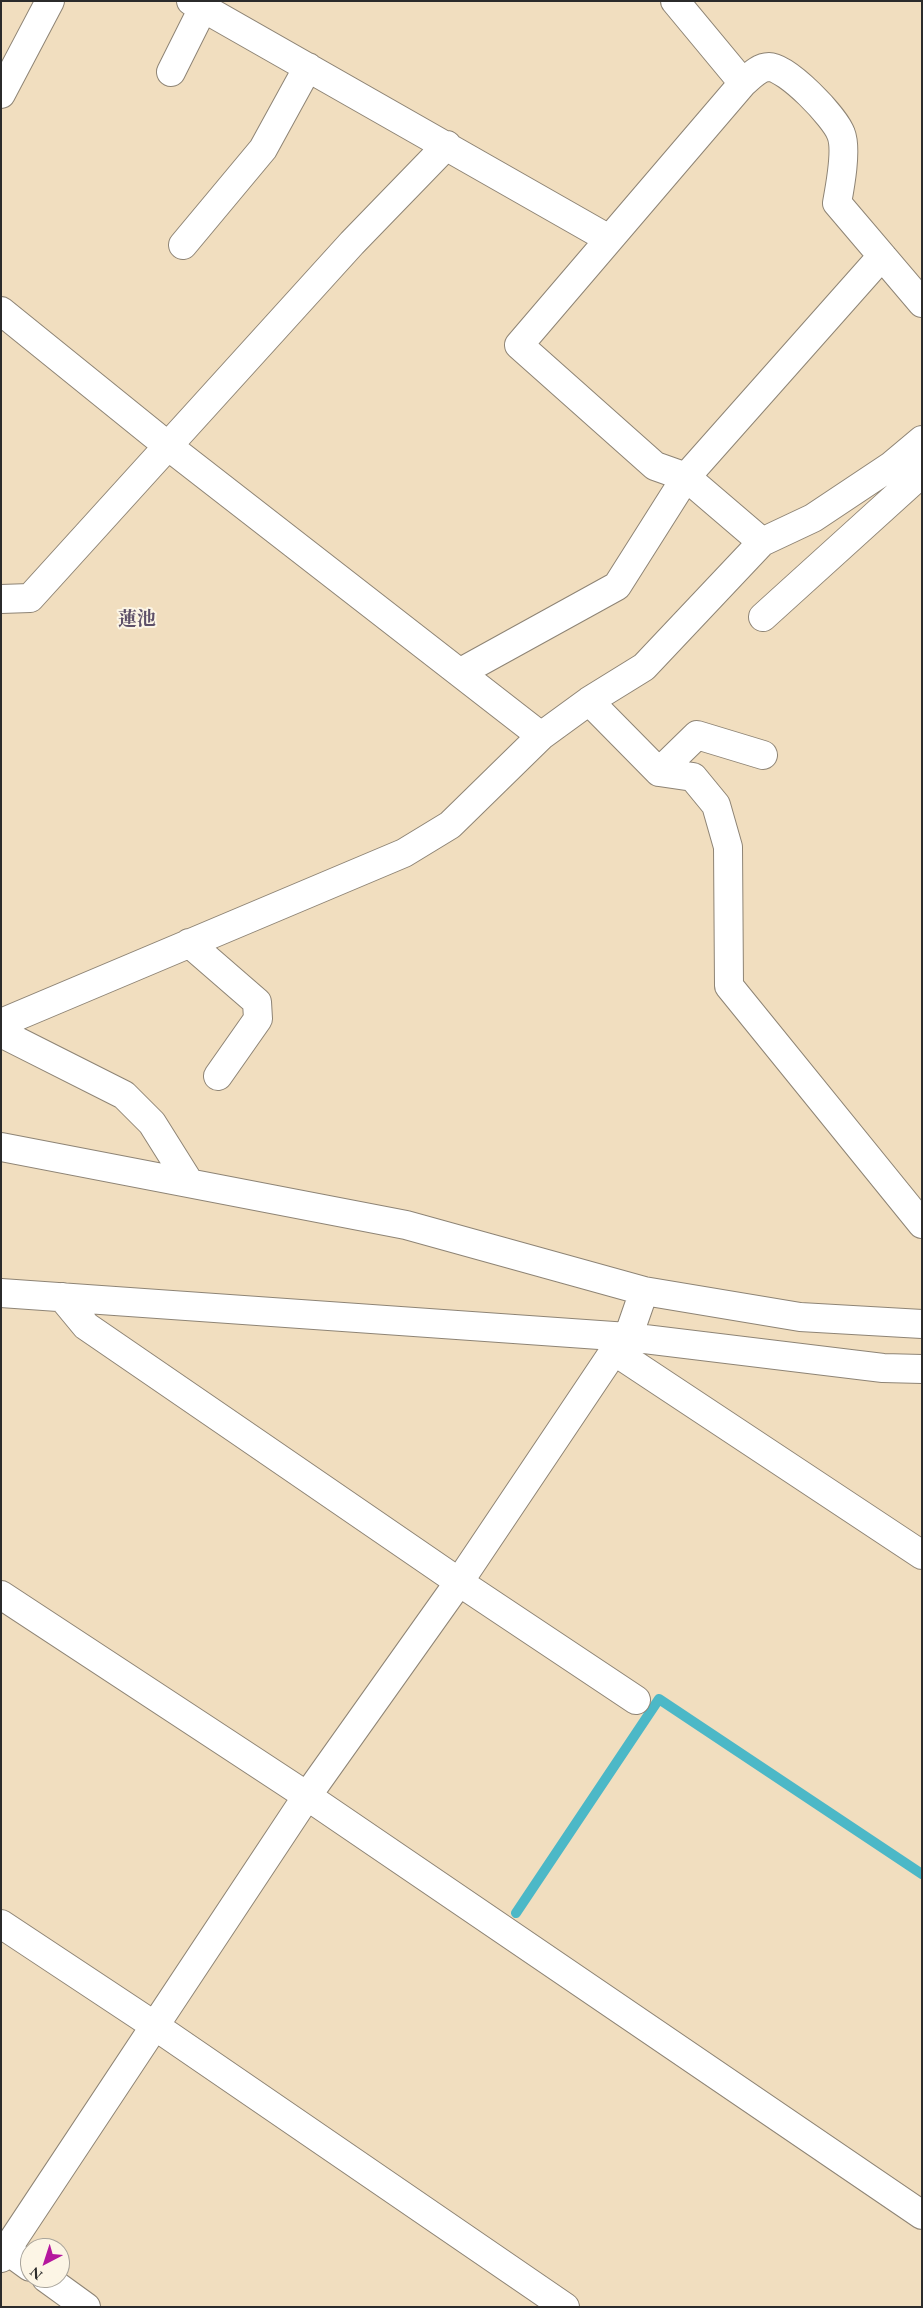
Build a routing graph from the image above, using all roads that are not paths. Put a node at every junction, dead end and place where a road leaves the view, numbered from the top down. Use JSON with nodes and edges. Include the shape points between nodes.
{"nodes":[{"id":1,"x":50,"y":1,"type":"edge"},
{"id":2,"x":675,"y":1,"type":"edge"},
{"id":3,"x":197,"y":5,"type":"edge"},
{"id":4,"x":308,"y":67,"type":"junction"},
{"id":5,"x":171,"y":72,"type":"dead end"},
{"id":6,"x":744,"y":83,"type":"junction"},
{"id":7,"x":1,"y":94,"type":"edge"},
{"id":8,"x":446,"y":145,"type":"junction"},
{"id":9,"x":609,"y":239,"type":"junction"},
{"id":10,"x":183,"y":246,"type":"dead end"},
{"id":11,"x":882,"y":256,"type":"junction"},
{"id":12,"x":922,"y":303,"type":"edge"},
{"id":13,"x":1,"y":311,"type":"edge"},
{"id":14,"x":922,"y":440,"type":"edge"},
{"id":15,"x":168,"y":446,"type":"junction"},
{"id":16,"x":922,"y":473,"type":"edge"},
{"id":17,"x":686,"y":477,"type":"junction"},
{"id":18,"x":762,"y":542,"type":"junction"},
{"id":19,"x":1,"y":598,"type":"edge"},
{"id":20,"x":763,"y":617,"type":"dead end"},
{"id":21,"x":461,"y":672,"type":"junction"},
{"id":22,"x":589,"y":701,"type":"junction"},
{"id":23,"x":541,"y":736,"type":"junction"},
{"id":24,"x":763,"y":755,"type":"dead end"},
{"id":25,"x":658,"y":772,"type":"junction"},
{"id":26,"x":189,"y":942,"type":"junction"},
{"id":27,"x":1,"y":1023,"type":"edge"},
{"id":28,"x":1,"y":1032,"type":"edge"},
{"id":29,"x":218,"y":1076,"type":"dead end"},
{"id":30,"x":1,"y":1147,"type":"edge"},
{"id":31,"x":189,"y":1182,"type":"junction"},
{"id":32,"x":922,"y":1224,"type":"edge"},
{"id":33,"x":644,"y":1291,"type":"junction"},
{"id":34,"x":1,"y":1293,"type":"edge"},
{"id":35,"x":62,"y":1296,"type":"junction"},
{"id":36,"x":922,"y":1324,"type":"edge"},
{"id":37,"x":621,"y":1344,"type":"junction"},
{"id":38,"x":922,"y":1369,"type":"edge"},
{"id":39,"x":922,"y":1555,"type":"edge"},
{"id":40,"x":460,"y":1582,"type":"junction"},
{"id":41,"x":1,"y":1595,"type":"edge"},
{"id":42,"x":636,"y":1700,"type":"dead end"},
{"id":43,"x":308,"y":1796,"type":"junction"},
{"id":44,"x":1,"y":1924,"type":"edge"},
{"id":45,"x":155,"y":2026,"type":"junction"},
{"id":46,"x":922,"y":2215,"type":"edge"},
{"id":47,"x":3,"y":2251,"type":"edge"},
{"id":48,"x":20,"y":2261,"type":"edge"},
{"id":49,"x":60,"y":2288,"type":"edge"},
{"id":50,"x":86,"y":2307,"type":"edge"},
{"id":51,"x":566,"y":2307,"type":"edge"}],
"edges":[{"from":1,"to":7,"type":"street"},
{"from":2,"to":6,"type":"street"},
{"from":3,"to":4,"type":"street"},
{"from":3,"to":5,"type":"street"},
{"from":4,"to":8,"type":"street"},
{"from":4,"to":10,"type":"street","via":[[263,149]]},
{"from":6,"to":9,"type":"street"},
{"from":6,"to":11,"type":"street","via":[[758,70],[770,67],[789,75],[823,107],[841,134],[842,171],[837,203]]},
{"from":8,"to":9,"type":"street"},
{"from":8,"to":15,"type":"street","via":[[352,243]]},
{"from":9,"to":17,"type":"street","via":[[519,345],[655,466]]},
{"from":11,"to":12,"type":"street"},
{"from":11,"to":17,"type":"street"},
{"from":13,"to":15,"type":"street"},
{"from":14,"to":18,"type":"street","via":[[891,466],[813,518]]},
{"from":15,"to":19,"type":"street","via":[[30,598]]},
{"from":15,"to":21,"type":"street"},
{"from":16,"to":20,"type":"street"},
{"from":17,"to":18,"type":"street"},
{"from":17,"to":21,"type":"street","via":[[617,586]]},
{"from":18,"to":22,"type":"street","via":[[644,668]]},
{"from":21,"to":23,"type":"street"},
{"from":22,"to":23,"type":"street"},
{"from":22,"to":25,"type":"street"},
{"from":23,"to":26,"type":"street","via":[[450,825],[404,853]]},
{"from":24,"to":25,"type":"street","via":[[697,735]]},
{"from":25,"to":32,"type":"street","via":[[693,777],[716,805],[728,847],[729,986]]},
{"from":26,"to":27,"type":"street"},
{"from":26,"to":29,"type":"street","via":[[257,1002],[258,1019]]},
{"from":28,"to":31,"type":"street","via":[[124,1094],[152,1123]]},
{"from":30,"to":31,"type":"street"},
{"from":31,"to":33,"type":"street","via":[[406,1224]]},
{"from":33,"to":36,"type":"street","via":[[800,1317]]},
{"from":33,"to":37,"type":"street"},
{"from":34,"to":35,"type":"street"},
{"from":35,"to":37,"type":"street"},
{"from":35,"to":40,"type":"street","via":[[86,1326]]},
{"from":37,"to":38,"type":"street"},
{"from":37,"to":39,"type":"street"},
{"from":37,"to":40,"type":"street"},
{"from":40,"to":42,"type":"street"},
{"from":40,"to":43,"type":"street"},
{"from":41,"to":43,"type":"street"},
{"from":43,"to":45,"type":"street"},
{"from":43,"to":46,"type":"street"},
{"from":44,"to":45,"type":"street"},
{"from":45,"to":47,"type":"street"},
{"from":45,"to":51,"type":"street"},
{"from":47,"to":48,"type":"street"},
{"from":49,"to":50,"type":"street"}]}
